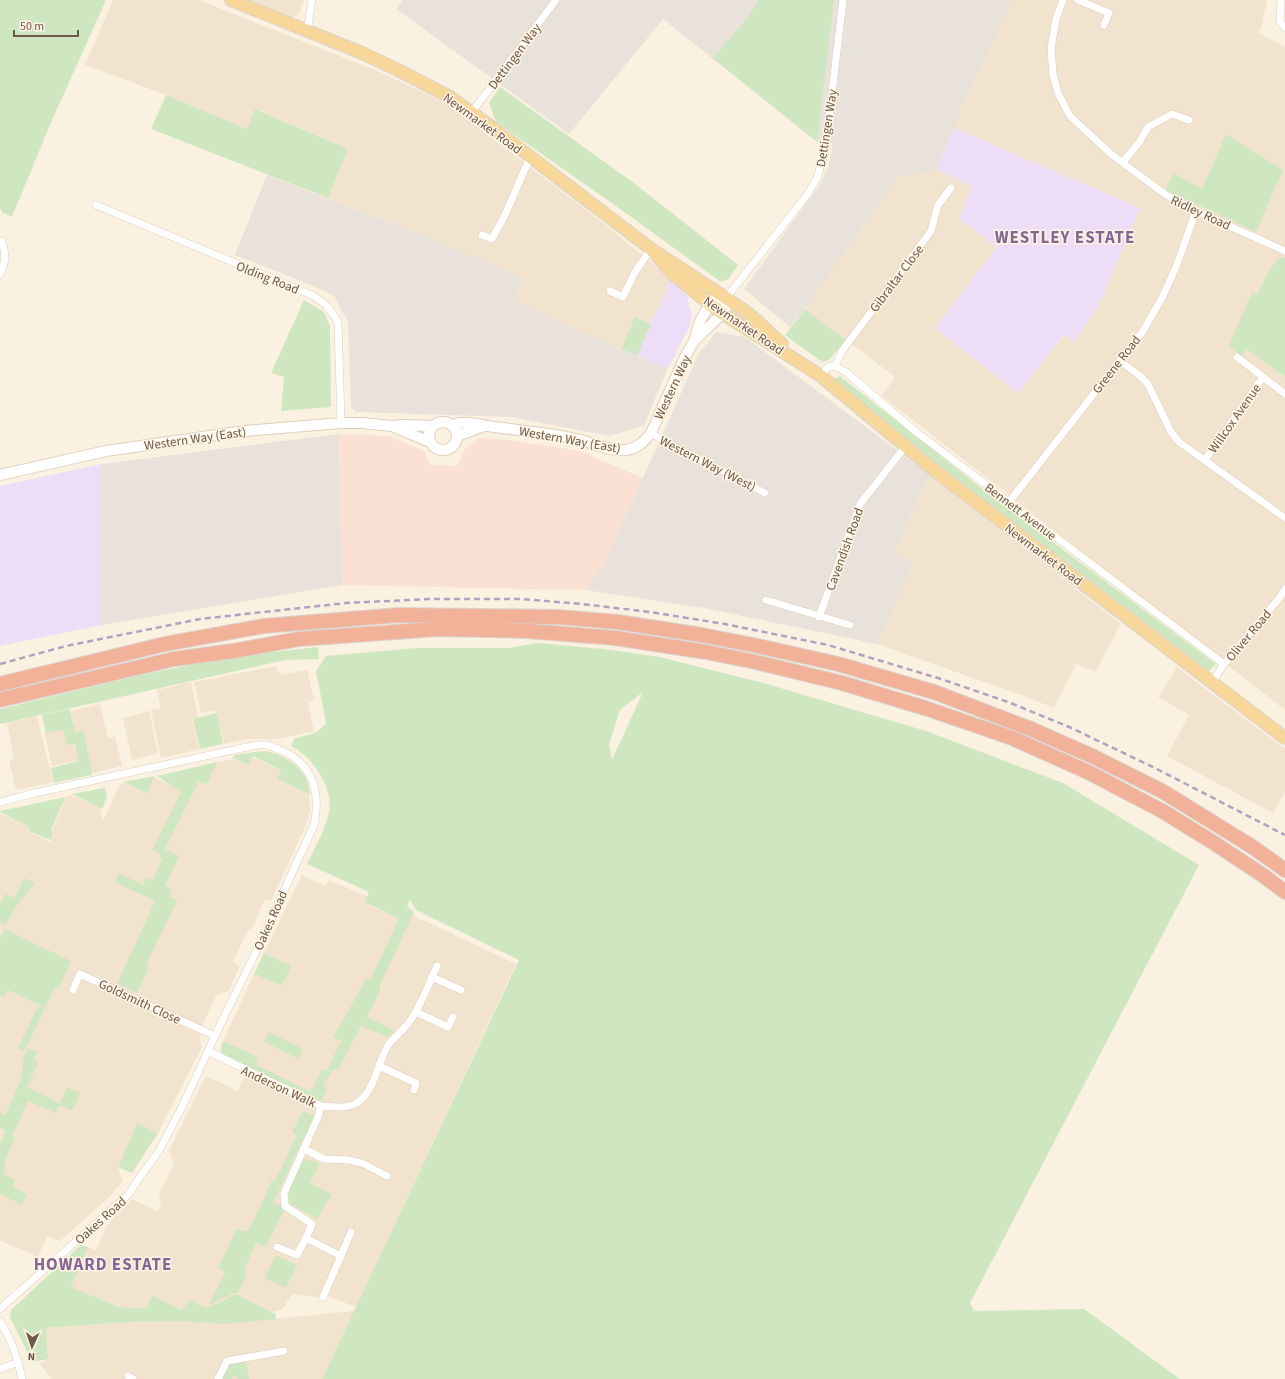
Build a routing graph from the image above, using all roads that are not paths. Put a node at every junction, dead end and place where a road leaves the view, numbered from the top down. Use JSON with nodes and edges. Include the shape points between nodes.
{"nodes":[{"id":1,"x":231,"y":0,"type":"edge"},
{"id":2,"x":312,"y":0,"type":"edge"},
{"id":3,"x":556,"y":0,"type":"edge"},
{"id":4,"x":843,"y":0,"type":"edge"},
{"id":5,"x":1063,"y":0,"type":"edge"},
{"id":6,"x":1078,"y":0,"type":"edge"},
{"id":7,"x":1281,"y":0,"type":"edge"},
{"id":8,"x":1104,"y":25,"type":"dead end"},
{"id":9,"x":1285,"y":28,"type":"edge"},
{"id":10,"x":308,"y":32,"type":"junction"},
{"id":11,"x":472,"y":112,"type":"junction"},
{"id":12,"x":1189,"y":120,"type":"dead end"},
{"id":13,"x":530,"y":157,"type":"junction"},
{"id":14,"x":1123,"y":162,"type":"junction"},
{"id":15,"x":951,"y":188,"type":"dead end"},
{"id":16,"x":96,"y":205,"type":"dead end"},
{"id":17,"x":1196,"y":210,"type":"junction"},
{"id":18,"x":482,"y":235,"type":"dead end"},
{"id":19,"x":2,"y":241,"type":"dead end"},
{"id":20,"x":651,"y":249,"type":"junction"},
{"id":21,"x":1285,"y":251,"type":"edge"},
{"id":22,"x":0,"y":274,"type":"edge"},
{"id":23,"x":610,"y":292,"type":"dead end"},
{"id":24,"x":726,"y":298,"type":"junction"},
{"id":25,"x":710,"y":304,"type":"junction"},
{"id":26,"x":723,"y":313,"type":"junction"},
{"id":27,"x":694,"y":341,"type":"junction"},
{"id":28,"x":1237,"y":357,"type":"dead end"},
{"id":29,"x":1120,"y":361,"type":"junction"},
{"id":30,"x":806,"y":366,"type":"junction"},
{"id":31,"x":835,"y":366,"type":"junction"},
{"id":32,"x":821,"y":376,"type":"junction"},
{"id":33,"x":1263,"y":377,"type":"junction"},
{"id":34,"x":1285,"y":394,"type":"edge"},
{"id":35,"x":341,"y":424,"type":"junction"},
{"id":36,"x":452,"y":425,"type":"junction"},
{"id":37,"x":392,"y":426,"type":"junction"},
{"id":38,"x":433,"y":426,"type":"junction"},
{"id":39,"x":484,"y":426,"type":"junction"},
{"id":40,"x":651,"y":433,"type":"junction"},
{"id":41,"x":457,"y":436,"type":"junction"},
{"id":42,"x":430,"y":442,"type":"junction"},
{"id":43,"x":905,"y":447,"type":"junction"},
{"id":44,"x":1205,"y":460,"type":"junction"},
{"id":45,"x":0,"y":475,"type":"edge"},
{"id":46,"x":765,"y":493,"type":"dead end"},
{"id":47,"x":1009,"y":502,"type":"junction"},
{"id":48,"x":1285,"y":518,"type":"edge"},
{"id":49,"x":1285,"y":589,"type":"edge"},
{"id":50,"x":766,"y":600,"type":"dead end"},
{"id":51,"x":819,"y":617,"type":"junction"},
{"id":52,"x":850,"y":625,"type":"dead end"},
{"id":53,"x":1224,"y":664,"type":"junction"},
{"id":54,"x":1212,"y":683,"type":"junction"},
{"id":55,"x":0,"y":684,"type":"edge"},
{"id":56,"x":0,"y":700,"type":"edge"},
{"id":57,"x":1285,"y":738,"type":"edge"},
{"id":58,"x":0,"y":802,"type":"edge"},
{"id":59,"x":1285,"y":870,"type":"edge"},
{"id":60,"x":1285,"y":892,"type":"edge"},
{"id":61,"x":436,"y":966,"type":"dead end"},
{"id":62,"x":432,"y":977,"type":"junction"},
{"id":63,"x":73,"y":990,"type":"dead end"},
{"id":64,"x":461,"y":990,"type":"dead end"},
{"id":65,"x":416,"y":1012,"type":"junction"},
{"id":66,"x":453,"y":1017,"type":"dead end"},
{"id":67,"x":215,"y":1036,"type":"junction"},
{"id":68,"x":208,"y":1051,"type":"junction"},
{"id":69,"x":380,"y":1066,"type":"junction"},
{"id":70,"x":414,"y":1090,"type":"dead end"},
{"id":71,"x":321,"y":1106,"type":"junction"},
{"id":72,"x":304,"y":1149,"type":"junction"},
{"id":73,"x":387,"y":1176,"type":"dead end"},
{"id":74,"x":351,"y":1232,"type":"dead end"},
{"id":75,"x":306,"y":1238,"type":"junction"},
{"id":76,"x":277,"y":1247,"type":"dead end"},
{"id":77,"x":341,"y":1256,"type":"junction"},
{"id":78,"x":324,"y":1297,"type":"dead end"},
{"id":79,"x":0,"y":1309,"type":"edge"},
{"id":80,"x":0,"y":1322,"type":"edge"},
{"id":81,"x":284,"y":1351,"type":"dead end"},
{"id":82,"x":18,"y":1362,"type":"junction"},
{"id":83,"x":0,"y":1369,"type":"edge"},
{"id":84,"x":22,"y":1379,"type":"edge"},
{"id":85,"x":218,"y":1379,"type":"edge"}],
"edges":[{"from":1,"to":10,"type":"main road","name":"Newmarket Road"},
{"from":2,"to":10,"type":"street"},
{"from":3,"to":11,"type":"street","name":"Dettingen Way"},
{"from":4,"to":24,"type":"street","name":"Dettingen Way","via":[[825,152],[817,178],[807,195]]},
{"from":5,"to":14,"type":"street","name":"Ridley Road","via":[[1056,19],[1051,49],[1052,74],[1058,92],[1070,116]]},
{"from":6,"to":8,"type":"street","via":[[1108,13]]},
{"from":7,"to":9,"type":"street","via":[[1280,22]]},
{"from":10,"to":11,"type":"main road","name":"Newmarket Road","via":[[398,70],[450,97]]},
{"from":11,"to":13,"type":"main road","name":"Newmarket Road"},
{"from":12,"to":14,"type":"street","via":[[1172,114],[1148,127]]},
{"from":13,"to":18,"type":"street","via":[[492,239]]},
{"from":13,"to":20,"type":"main road","name":"Newmarket Road"},
{"from":14,"to":17,"type":"street","name":"Ridley Road","via":[[1166,195]]},
{"from":15,"to":31,"type":"street","name":"Gibraltar Close","via":[[938,205],[931,232],[842,351]]},
{"from":16,"to":35,"type":"street","name":"Olding Road","via":[[307,292],[325,303],[338,323]]},
{"from":17,"to":21,"type":"street","name":"Ridley Road"},
{"from":17,"to":29,"type":"street","name":"Greene Road","via":[[1162,298],[1143,331]]},
{"from":19,"to":22,"type":"street","via":[[5,263]]},
{"from":20,"to":23,"type":"street","via":[[635,272],[623,297]]},
{"from":20,"to":24,"type":"main road","name":"Newmarket Road"},
{"from":20,"to":25,"type":"main road","name":"Newmarket Road","via":[[673,274]]},
{"from":24,"to":25,"type":"street","via":[[715,299]]},
{"from":24,"to":26,"type":"street"},
{"from":24,"to":30,"type":"main road","name":"Newmarket Road","via":[[748,313]]},
{"from":25,"to":26,"type":"main road","name":"Newmarket Road"},
{"from":25,"to":27,"type":"street","name":"Western Way","via":[[700,321]]},
{"from":26,"to":27,"type":"street","name":"Western Way"},
{"from":26,"to":30,"type":"main road","name":"Newmarket Road"},
{"from":27,"to":40,"type":"street","name":"Western Way"},
{"from":28,"to":33,"type":"street","name":"Willcox Avenue"},
{"from":29,"to":44,"type":"street","name":"Willcox Avenue","via":[[1148,384],[1171,432],[1179,442]]},
{"from":29,"to":47,"type":"street","name":"Greene Road"},
{"from":30,"to":32,"type":"main road","name":"Newmarket Road"},
{"from":31,"to":32,"type":"street","via":[[828,368]]},
{"from":31,"to":47,"type":"street","name":"Bennett Avenue","via":[[846,372],[915,431]]},
{"from":32,"to":43,"type":"main road","name":"Newmarket Road"},
{"from":33,"to":34,"type":"street","name":"Willcox Avenue"},
{"from":33,"to":44,"type":"street","name":"Willcox Avenue"},
{"from":35,"to":37,"type":"street","name":"Western Way (East)"},
{"from":35,"to":45,"type":"street","name":"Western Way (East)","via":[[245,430],[94,454]]},
{"from":36,"to":38,"type":"street","via":[[442,422]]},
{"from":36,"to":39,"type":"street","name":"Western Way (East)","via":[[477,423]]},
{"from":36,"to":41,"type":"street"},
{"from":37,"to":38,"type":"street","name":"Western Way (East)"},
{"from":37,"to":42,"type":"street","name":"Western Way (East)"},
{"from":38,"to":42,"type":"street","via":[[429,434]]},
{"from":39,"to":40,"type":"street","name":"Western Way (East)","via":[[554,434],[624,450],[635,448]]},
{"from":39,"to":41,"type":"street","name":"Western Way (East)"},
{"from":40,"to":46,"type":"street","name":"Western Way (West)"},
{"from":41,"to":42,"type":"street","via":[[454,444],[446,449],[436,448]]},
{"from":43,"to":51,"type":"street","name":"Cavendish Road","via":[[860,504]]},
{"from":43,"to":54,"type":"main road","name":"Newmarket Road"},
{"from":44,"to":48,"type":"street","name":"Willcox Avenue"},
{"from":47,"to":53,"type":"street","name":"Bennett Avenue"},
{"from":49,"to":53,"type":"street","name":"Oliver Road"},
{"from":50,"to":51,"type":"street"},
{"from":51,"to":52,"type":"street"},
{"from":53,"to":54,"type":"street","name":"Oliver Road"},
{"from":54,"to":57,"type":"main road","name":"Newmarket Road"},
{"from":55,"to":59,"type":"highway","via":[[164,644],[264,626],[399,615],[558,617],[618,622],[758,646],[838,664],[934,692],[1031,729],[1162,791]]},
{"from":56,"to":60,"type":"highway","via":[[174,659],[299,639],[437,629],[528,631],[615,638],[735,658],[835,682],[928,709],[1012,738],[1088,772],[1164,812]]},
{"from":58,"to":67,"type":"street","name":"Oakes Road","via":[[247,747],[266,745],[290,755],[303,765],[312,779],[317,796],[314,825]]},
{"from":61,"to":62,"type":"street","name":"Anderson Walk"},
{"from":62,"to":64,"type":"street"},
{"from":62,"to":65,"type":"street","name":"Anderson Walk"},
{"from":63,"to":67,"type":"street","name":"Goldsmith Close","via":[[80,974]]},
{"from":65,"to":66,"type":"street","via":[[448,1027]]},
{"from":65,"to":69,"type":"street","name":"Anderson Walk","via":[[389,1044]]},
{"from":67,"to":68,"type":"street","name":"Oakes Road"},
{"from":68,"to":71,"type":"street","name":"Anderson Walk"},
{"from":68,"to":79,"type":"street","name":"Oakes Road","via":[[159,1151],[128,1195]]},
{"from":69,"to":70,"type":"street","via":[[416,1083]]},
{"from":69,"to":71,"type":"street","name":"Anderson Walk","via":[[368,1092],[358,1102],[343,1107]]},
{"from":71,"to":72,"type":"street"},
{"from":72,"to":73,"type":"street","via":[[324,1159],[362,1163]]},
{"from":72,"to":75,"type":"street","via":[[284,1193],[285,1206],[312,1224]]},
{"from":74,"to":77,"type":"street"},
{"from":75,"to":76,"type":"street","via":[[297,1255]]},
{"from":75,"to":77,"type":"street"},
{"from":77,"to":78,"type":"street"},
{"from":80,"to":82,"type":"street"},
{"from":81,"to":85,"type":"street","via":[[227,1361]]},
{"from":82,"to":83,"type":"street"},
{"from":82,"to":84,"type":"street"}]}
